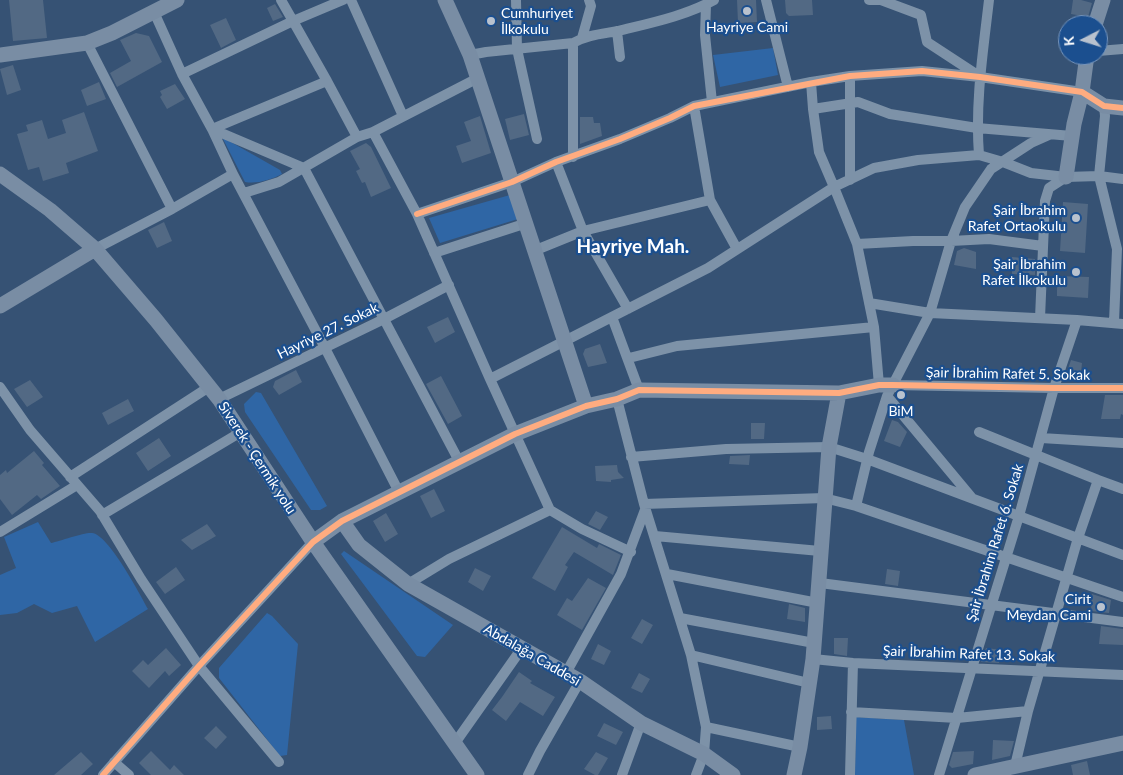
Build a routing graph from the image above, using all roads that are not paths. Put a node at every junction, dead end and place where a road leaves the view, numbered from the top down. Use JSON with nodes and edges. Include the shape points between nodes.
{"nodes":[{"id":1,"x":177,"y":0,"type":"edge"},
{"id":2,"x":281,"y":0,"type":"edge"},
{"id":3,"x":343,"y":0,"type":"edge"},
{"id":4,"x":351,"y":0,"type":"edge"},
{"id":5,"x":445,"y":0,"type":"edge"},
{"id":6,"x":516,"y":0,"type":"edge"},
{"id":7,"x":589,"y":0,"type":"edge"},
{"id":8,"x":766,"y":0,"type":"edge"},
{"id":9,"x":869,"y":0,"type":"edge"},
{"id":10,"x":881,"y":0,"type":"edge"},
{"id":11,"x":989,"y":0,"type":"edge"},
{"id":12,"x":1103,"y":0,"type":"edge"},
{"id":13,"x":702,"y":4,"type":"edge"},
{"id":14,"x":153,"y":6,"type":"edge"},
{"id":15,"x":1098,"y":15,"type":"edge"},
{"id":16,"x":293,"y":21,"type":"junction"},
{"id":17,"x":618,"y":31,"type":"junction"},
{"id":18,"x":578,"y":40,"type":"junction"},
{"id":19,"x":87,"y":43,"type":"junction"},
{"id":20,"x":517,"y":49,"type":"junction"},
{"id":21,"x":1123,"y":49,"type":"edge"},
{"id":22,"x":1108,"y":50,"type":"edge"},
{"id":23,"x":0,"y":55,"type":"edge"},
{"id":24,"x":470,"y":55,"type":"junction"},
{"id":25,"x":620,"y":57,"type":"dead end"},
{"id":26,"x":1086,"y":65,"type":"edge"},
{"id":27,"x":182,"y":74,"type":"junction"},
{"id":28,"x":850,"y":76,"type":"junction"},
{"id":29,"x":980,"y":77,"type":"junction"},
{"id":30,"x":478,"y":78,"type":"junction"},
{"id":31,"x":327,"y":81,"type":"junction"},
{"id":32,"x":811,"y":82,"type":"junction"},
{"id":33,"x":788,"y":87,"type":"junction"},
{"id":34,"x":1082,"y":92,"type":"junction"},
{"id":35,"x":712,"y":102,"type":"junction"},
{"id":36,"x":851,"y":103,"type":"junction"},
{"id":37,"x":694,"y":106,"type":"junction"},
{"id":38,"x":1104,"y":106,"type":"junction"},
{"id":39,"x":1123,"y":108,"type":"edge"},
{"id":40,"x":813,"y":109,"type":"junction"},
{"id":41,"x":403,"y":116,"type":"junction"},
{"id":42,"x":977,"y":128,"type":"junction"},
{"id":43,"x":212,"y":129,"type":"junction"},
{"id":44,"x":373,"y":132,"type":"junction"},
{"id":45,"x":1049,"y":135,"type":"junction"},
{"id":46,"x":1072,"y":136,"type":"junction"},
{"id":47,"x":357,"y":137,"type":"junction"},
{"id":48,"x":537,"y":139,"type":"dead end"},
{"id":49,"x":980,"y":155,"type":"junction"},
{"id":50,"x":573,"y":157,"type":"junction"},
{"id":51,"x":556,"y":162,"type":"junction"},
{"id":52,"x":1002,"y":162,"type":"junction"},
{"id":53,"x":304,"y":168,"type":"junction"},
{"id":54,"x":0,"y":174,"type":"edge"},
{"id":55,"x":233,"y":174,"type":"junction"},
{"id":56,"x":1098,"y":176,"type":"junction"},
{"id":57,"x":1066,"y":177,"type":"junction"},
{"id":58,"x":1123,"y":179,"type":"edge"},
{"id":59,"x":850,"y":180,"type":"junction"},
{"id":60,"x":512,"y":182,"type":"junction"},
{"id":61,"x":834,"y":187,"type":"junction"},
{"id":62,"x":244,"y":193,"type":"junction"},
{"id":63,"x":710,"y":200,"type":"junction"},
{"id":64,"x":172,"y":209,"type":"junction"},
{"id":65,"x":417,"y":214,"type":"junction"},
{"id":66,"x":527,"y":223,"type":"junction"},
{"id":67,"x":583,"y":230,"type":"junction"},
{"id":68,"x":951,"y":242,"type":"junction"},
{"id":69,"x":857,"y":244,"type":"junction"},
{"id":70,"x":1042,"y":246,"type":"junction"},
{"id":71,"x":95,"y":249,"type":"junction"},
{"id":72,"x":737,"y":249,"type":"junction"},
{"id":73,"x":536,"y":250,"type":"junction"},
{"id":74,"x":1120,"y":250,"type":"edge"},
{"id":75,"x":434,"y":253,"type":"junction"},
{"id":76,"x":449,"y":285,"type":"junction"},
{"id":77,"x":869,"y":303,"type":"junction"},
{"id":78,"x":0,"y":306,"type":"edge"},
{"id":79,"x":628,"y":309,"type":"junction"},
{"id":80,"x":930,"y":313,"type":"junction"},
{"id":81,"x":612,"y":317,"type":"junction"},
{"id":82,"x":1040,"y":318,"type":"junction"},
{"id":83,"x":384,"y":319,"type":"junction"},
{"id":84,"x":1077,"y":320,"type":"junction"},
{"id":85,"x":1119,"y":323,"type":"edge"},
{"id":86,"x":874,"y":326,"type":"junction"},
{"id":87,"x":565,"y":341,"type":"junction"},
{"id":88,"x":325,"y":348,"type":"junction"},
{"id":89,"x":629,"y":358,"type":"junction"},
{"id":90,"x":490,"y":379,"type":"junction"},
{"id":91,"x":0,"y":387,"type":"edge"},
{"id":92,"x":1054,"y":388,"type":"junction"},
{"id":93,"x":1123,"y":388,"type":"edge"},
{"id":94,"x":886,"y":389,"type":"junction"},
{"id":95,"x":639,"y":390,"type":"junction"},
{"id":96,"x":838,"y":392,"type":"junction"},
{"id":97,"x":214,"y":393,"type":"junction"},
{"id":98,"x":617,"y":399,"type":"junction"},
{"id":99,"x":586,"y":406,"type":"junction"},
{"id":100,"x":240,"y":432,"type":"junction"},
{"id":101,"x":979,"y":432,"type":"dead end"},
{"id":102,"x":515,"y":434,"type":"junction"},
{"id":103,"x":1041,"y":438,"type":"junction"},
{"id":104,"x":1123,"y":443,"type":"edge"},
{"id":105,"x":829,"y":447,"type":"junction"},
{"id":106,"x":1036,"y":454,"type":"junction"},
{"id":107,"x":631,"y":457,"type":"junction"},
{"id":108,"x":867,"y":459,"type":"junction"},
{"id":109,"x":459,"y":461,"type":"junction"},
{"id":110,"x":70,"y":477,"type":"junction"},
{"id":111,"x":1098,"y":480,"type":"junction"},
{"id":112,"x":77,"y":485,"type":"junction"},
{"id":113,"x":1123,"y":489,"type":"edge"},
{"id":114,"x":399,"y":492,"type":"junction"},
{"id":115,"x":824,"y":498,"type":"junction"},
{"id":116,"x":972,"y":499,"type":"junction"},
{"id":117,"x":645,"y":505,"type":"junction"},
{"id":118,"x":856,"y":506,"type":"junction"},
{"id":119,"x":550,"y":510,"type":"junction"},
{"id":120,"x":102,"y":515,"type":"junction"},
{"id":121,"x":1019,"y":516,"type":"junction"},
{"id":122,"x":342,"y":521,"type":"junction"},
{"id":123,"x":0,"y":532,"type":"edge"},
{"id":124,"x":655,"y":536,"type":"junction"},
{"id":125,"x":1078,"y":538,"type":"junction"},
{"id":126,"x":313,"y":542,"type":"junction"},
{"id":127,"x":820,"y":551,"type":"junction"},
{"id":128,"x":630,"y":552,"type":"junction"},
{"id":129,"x":1123,"y":555,"type":"edge"},
{"id":130,"x":1006,"y":557,"type":"junction"},
{"id":131,"x":667,"y":574,"type":"junction"},
{"id":132,"x":1066,"y":579,"type":"junction"},
{"id":133,"x":820,"y":582,"type":"junction"},
{"id":134,"x":408,"y":584,"type":"junction"},
{"id":135,"x":1123,"y":597,"type":"edge"},
{"id":136,"x":818,"y":603,"type":"junction"},
{"id":137,"x":991,"y":605,"type":"junction"},
{"id":138,"x":1057,"y":614,"type":"junction"},
{"id":139,"x":680,"y":618,"type":"junction"},
{"id":140,"x":1123,"y":622,"type":"edge"},
{"id":141,"x":522,"y":648,"type":"junction"},
{"id":142,"x":813,"y":651,"type":"junction"},
{"id":143,"x":691,"y":654,"type":"junction"},
{"id":144,"x":853,"y":663,"type":"junction"},
{"id":145,"x":199,"y":666,"type":"junction"},
{"id":146,"x":971,"y":669,"type":"junction"},
{"id":147,"x":1040,"y":671,"type":"junction"},
{"id":148,"x":566,"y":673,"type":"junction"},
{"id":149,"x":1123,"y":675,"type":"edge"},
{"id":150,"x":580,"y":682,"type":"junction"},
{"id":151,"x":809,"y":683,"type":"junction"},
{"id":152,"x":1028,"y":711,"type":"junction"},
{"id":153,"x":852,"y":712,"type":"junction"},
{"id":154,"x":957,"y":718,"type":"junction"},
{"id":155,"x":641,"y":723,"type":"junction"},
{"id":156,"x":706,"y":727,"type":"junction"},
{"id":157,"x":455,"y":743,"type":"junction"},
{"id":158,"x":1123,"y":743,"type":"edge"},
{"id":159,"x":800,"y":747,"type":"junction"},
{"id":160,"x":704,"y":754,"type":"junction"},
{"id":161,"x":114,"y":762,"type":"junction"},
{"id":162,"x":279,"y":762,"type":"dead end"},
{"id":163,"x":1015,"y":766,"type":"junction"},
{"id":164,"x":472,"y":773,"type":"edge"},
{"id":165,"x":996,"y":773,"type":"edge"},
{"id":166,"x":103,"y":775,"type":"edge"},
{"id":167,"x":128,"y":775,"type":"edge"},
{"id":168,"x":528,"y":775,"type":"edge"},
{"id":169,"x":622,"y":775,"type":"edge"},
{"id":170,"x":696,"y":775,"type":"edge"},
{"id":171,"x":733,"y":775,"type":"edge"},
{"id":172,"x":794,"y":775,"type":"edge"},
{"id":173,"x":850,"y":775,"type":"edge"},
{"id":174,"x":939,"y":775,"type":"edge"},
{"id":175,"x":975,"y":775,"type":"edge"}],
"edges":[{"from":1,"to":14,"type":"street"},
{"from":2,"to":16,"type":"street"},
{"from":3,"to":16,"type":"street"},
{"from":4,"to":41,"type":"street"},
{"from":5,"to":24,"type":"street"},
{"from":6,"to":20,"type":"street"},
{"from":7,"to":18,"type":"street","via":[[591,6]]},
{"from":8,"to":33,"type":"street"},
{"from":9,"to":10,"type":"street"},
{"from":10,"to":29,"type":"street","via":[[921,15],[927,42]]},
{"from":11,"to":29,"type":"street"},
{"from":12,"to":15,"type":"street"},
{"from":13,"to":17,"type":"street"},
{"from":13,"to":35,"type":"street"},
{"from":14,"to":19,"type":"street","via":[[112,33]]},
{"from":14,"to":27,"type":"street"},
{"from":16,"to":27,"type":"street"},
{"from":16,"to":31,"type":"street"},
{"from":17,"to":18,"type":"street"},
{"from":17,"to":25,"type":"street"},
{"from":18,"to":20,"type":"street"},
{"from":18,"to":50,"type":"street"},
{"from":19,"to":23,"type":"street"},
{"from":19,"to":64,"type":"street"},
{"from":20,"to":24,"type":"street"},
{"from":20,"to":48,"type":"street"},
{"from":21,"to":22,"type":"street"},
{"from":24,"to":30,"type":"street"},
{"from":26,"to":34,"type":"street"},
{"from":27,"to":43,"type":"street"},
{"from":28,"to":29,"type":"street","via":[[922,71]]},
{"from":28,"to":32,"type":"street"},
{"from":28,"to":36,"type":"street"},
{"from":29,"to":34,"type":"street"},
{"from":29,"to":42,"type":"street"},
{"from":30,"to":41,"type":"street"},
{"from":30,"to":60,"type":"street"},
{"from":31,"to":43,"type":"street"},
{"from":31,"to":47,"type":"street"},
{"from":32,"to":33,"type":"street"},
{"from":32,"to":40,"type":"street"},
{"from":33,"to":35,"type":"street"},
{"from":34,"to":38,"type":"street"},
{"from":34,"to":46,"type":"street"},
{"from":35,"to":37,"type":"street"},
{"from":36,"to":40,"type":"street"},
{"from":36,"to":42,"type":"street","via":[[858,102],[890,114]]},
{"from":36,"to":59,"type":"street"},
{"from":37,"to":50,"type":"street"},
{"from":37,"to":63,"type":"street"},
{"from":38,"to":39,"type":"street"},
{"from":38,"to":56,"type":"street"},
{"from":40,"to":61,"type":"street","via":[[819,152]]},
{"from":41,"to":44,"type":"street"},
{"from":42,"to":45,"type":"street"},
{"from":42,"to":49,"type":"street"},
{"from":43,"to":53,"type":"street"},
{"from":43,"to":55,"type":"street"},
{"from":44,"to":47,"type":"street"},
{"from":44,"to":65,"type":"street"},
{"from":45,"to":46,"type":"street"},
{"from":45,"to":52,"type":"street"},
{"from":46,"to":57,"type":"street"},
{"from":47,"to":53,"type":"street"},
{"from":49,"to":52,"type":"street"},
{"from":49,"to":59,"type":"street","via":[[918,160],[874,168]]},
{"from":50,"to":51,"type":"street"},
{"from":51,"to":60,"type":"street"},
{"from":51,"to":67,"type":"street"},
{"from":52,"to":57,"type":"street","via":[[1031,173]]},
{"from":52,"to":68,"type":"street","via":[[991,169],[965,207]]},
{"from":53,"to":62,"type":"street","via":[[279,182]]},
{"from":53,"to":83,"type":"street"},
{"from":54,"to":71,"type":"street","name":"Siverek - Çermik yolu","via":[[50,210]]},
{"from":55,"to":62,"type":"street"},
{"from":55,"to":64,"type":"street"},
{"from":56,"to":57,"type":"street"},
{"from":56,"to":58,"type":"street"},
{"from":56,"to":74,"type":"street"},
{"from":57,"to":70,"type":"street","via":[[1049,188]]},
{"from":59,"to":61,"type":"street"},
{"from":60,"to":65,"type":"street"},
{"from":60,"to":66,"type":"street"},
{"from":61,"to":69,"type":"street"},
{"from":61,"to":72,"type":"street"},
{"from":62,"to":88,"type":"street"},
{"from":63,"to":67,"type":"street"},
{"from":63,"to":72,"type":"street"},
{"from":64,"to":71,"type":"street"},
{"from":65,"to":75,"type":"street"},
{"from":66,"to":73,"type":"street"},
{"from":66,"to":75,"type":"street"},
{"from":67,"to":73,"type":"street"},
{"from":67,"to":79,"type":"street"},
{"from":68,"to":69,"type":"street"},
{"from":68,"to":70,"type":"street","via":[[989,238]]},
{"from":68,"to":80,"type":"street"},
{"from":69,"to":77,"type":"street"},
{"from":70,"to":82,"type":"street"},
{"from":71,"to":78,"type":"street"},
{"from":71,"to":97,"type":"street","name":"Siverek - Çermik yolu"},
{"from":72,"to":79,"type":"street","via":[[708,268]]},
{"from":73,"to":87,"type":"street"},
{"from":74,"to":85,"type":"street"},
{"from":75,"to":76,"type":"street"},
{"from":76,"to":83,"type":"street","name":"Hayriye 27. Sokak"},
{"from":76,"to":90,"type":"street"},
{"from":77,"to":80,"type":"street"},
{"from":77,"to":86,"type":"street"},
{"from":79,"to":81,"type":"street"},
{"from":80,"to":82,"type":"street"},
{"from":80,"to":94,"type":"street"},
{"from":81,"to":87,"type":"street"},
{"from":81,"to":89,"type":"street"},
{"from":82,"to":84,"type":"street"},
{"from":83,"to":88,"type":"street","name":"Hayriye 27. Sokak"},
{"from":83,"to":109,"type":"street"},
{"from":84,"to":85,"type":"street"},
{"from":84,"to":92,"type":"street","name":"Şair İbrahim Rafet 6. Sokak"},
{"from":86,"to":89,"type":"street","via":[[677,346]]},
{"from":86,"to":94,"type":"street"},
{"from":87,"to":90,"type":"street"},
{"from":87,"to":99,"type":"street"},
{"from":88,"to":97,"type":"street","name":"Hayriye 27. Sokak"},
{"from":88,"to":114,"type":"street"},
{"from":89,"to":95,"type":"street"},
{"from":90,"to":102,"type":"street"},
{"from":91,"to":110,"type":"street","via":[[30,430]]},
{"from":92,"to":93,"type":"street","name":"Şair İbrahim Rafet 5. Sokak"},
{"from":92,"to":94,"type":"street","name":"Şair İbrahim Rafet 5. Sokak"},
{"from":92,"to":103,"type":"street","name":"Şair İbrahim Rafet 6. Sokak"},
{"from":94,"to":96,"type":"street"},
{"from":94,"to":108,"type":"street"},
{"from":94,"to":116,"type":"street"},
{"from":95,"to":96,"type":"street"},
{"from":95,"to":98,"type":"street"},
{"from":96,"to":105,"type":"street"},
{"from":97,"to":100,"type":"street","name":"Siverek - Çermik yolu"},
{"from":97,"to":110,"type":"street","name":"Hayriye 27. Sokak"},
{"from":98,"to":99,"type":"street"},
{"from":98,"to":107,"type":"street"},
{"from":99,"to":102,"type":"street"},
{"from":100,"to":120,"type":"street"},
{"from":100,"to":126,"type":"street","name":"Siverek - Çermik yolu"},
{"from":101,"to":106,"type":"street"},
{"from":102,"to":109,"type":"street"},
{"from":102,"to":119,"type":"street"},
{"from":103,"to":104,"type":"street"},
{"from":103,"to":106,"type":"street","name":"Şair İbrahim Rafet 6. Sokak"},
{"from":105,"to":107,"type":"street","via":[[726,449]]},
{"from":105,"to":108,"type":"street"},
{"from":105,"to":115,"type":"street"},
{"from":106,"to":111,"type":"street"},
{"from":106,"to":121,"type":"street","name":"Şair İbrahim Rafet 6. Sokak"},
{"from":107,"to":117,"type":"street"},
{"from":108,"to":116,"type":"street"},
{"from":108,"to":118,"type":"street"},
{"from":109,"to":114,"type":"street"},
{"from":110,"to":112,"type":"street"},
{"from":111,"to":113,"type":"street"},
{"from":111,"to":125,"type":"street"},
{"from":112,"to":120,"type":"street"},
{"from":112,"to":123,"type":"street"},
{"from":114,"to":122,"type":"street"},
{"from":115,"to":117,"type":"street"},
{"from":115,"to":118,"type":"street"},
{"from":115,"to":127,"type":"street"},
{"from":116,"to":121,"type":"street"},
{"from":117,"to":124,"type":"street"},
{"from":117,"to":128,"type":"street"},
{"from":118,"to":130,"type":"street"},
{"from":119,"to":128,"type":"street","via":[[582,530]]},
{"from":119,"to":134,"type":"street","via":[[449,559]]},
{"from":120,"to":145,"type":"street"},
{"from":121,"to":125,"type":"street"},
{"from":121,"to":130,"type":"street","name":"Şair İbrahim Rafet 6. Sokak"},
{"from":122,"to":126,"type":"street"},
{"from":122,"to":134,"type":"street","name":"Abdalağa Caddesi","via":[[359,544]]},
{"from":124,"to":127,"type":"street"},
{"from":124,"to":131,"type":"street"},
{"from":125,"to":129,"type":"street"},
{"from":125,"to":132,"type":"street"},
{"from":126,"to":145,"type":"street"},
{"from":126,"to":157,"type":"street","name":"Siverek - Çermik yolu"},
{"from":127,"to":133,"type":"street"},
{"from":128,"to":148,"type":"street"},
{"from":130,"to":132,"type":"street"},
{"from":130,"to":137,"type":"street","name":"Şair İbrahim Rafet 6. Sokak"},
{"from":131,"to":136,"type":"street"},
{"from":131,"to":139,"type":"street"},
{"from":132,"to":135,"type":"street"},
{"from":132,"to":138,"type":"street"},
{"from":133,"to":136,"type":"street"},
{"from":133,"to":137,"type":"street"},
{"from":134,"to":141,"type":"street","name":"Abdalağa Caddesi"},
{"from":136,"to":142,"type":"street"},
{"from":137,"to":138,"type":"street"},
{"from":137,"to":146,"type":"street","name":"Şair İbrahim Rafet 6. Sokak"},
{"from":138,"to":140,"type":"street"},
{"from":138,"to":147,"type":"street"},
{"from":139,"to":142,"type":"street","name":"Şair İbrahim Rafet 13. Sokak"},
{"from":139,"to":143,"type":"street"},
{"from":141,"to":148,"type":"street","name":"Abdalağa Caddesi"},
{"from":141,"to":157,"type":"street"},
{"from":142,"to":144,"type":"street","name":"Şair İbrahim Rafet 13. Sokak"},
{"from":142,"to":151,"type":"street"},
{"from":143,"to":151,"type":"street"},
{"from":143,"to":156,"type":"street"},
{"from":144,"to":146,"type":"street","name":"Şair İbrahim Rafet 13. Sokak"},
{"from":144,"to":153,"type":"street"},
{"from":145,"to":161,"type":"street"},
{"from":145,"to":162,"type":"street"},
{"from":146,"to":147,"type":"street","name":"Şair İbrahim Rafet 13. Sokak"},
{"from":146,"to":154,"type":"street","name":"Şair İbrahim Rafet 6. Sokak"},
{"from":147,"to":149,"type":"street","name":"Şair İbrahim Rafet 13. Sokak"},
{"from":147,"to":152,"type":"street"},
{"from":148,"to":150,"type":"street","name":"Abdalağa Caddesi"},
{"from":150,"to":155,"type":"street","name":"Abdalağa Caddesi"},
{"from":150,"to":168,"type":"street"},
{"from":151,"to":159,"type":"street"},
{"from":152,"to":154,"type":"street"},
{"from":152,"to":163,"type":"street"},
{"from":153,"to":154,"type":"street"},
{"from":153,"to":173,"type":"street"},
{"from":154,"to":174,"type":"street","name":"Şair İbrahim Rafet 6. Sokak"},
{"from":155,"to":160,"type":"street","name":"Abdalağa Caddesi"},
{"from":155,"to":169,"type":"street"},
{"from":156,"to":159,"type":"street"},
{"from":156,"to":160,"type":"street"},
{"from":157,"to":164,"type":"street","name":"Siverek - Çermik yolu"},
{"from":158,"to":163,"type":"street"},
{"from":159,"to":172,"type":"street"},
{"from":160,"to":170,"type":"street"},
{"from":160,"to":171,"type":"street","name":"Abdalağa Caddesi"},
{"from":161,"to":166,"type":"street"},
{"from":161,"to":167,"type":"street"},
{"from":163,"to":165,"type":"street"},
{"from":165,"to":175,"type":"street"}]}
